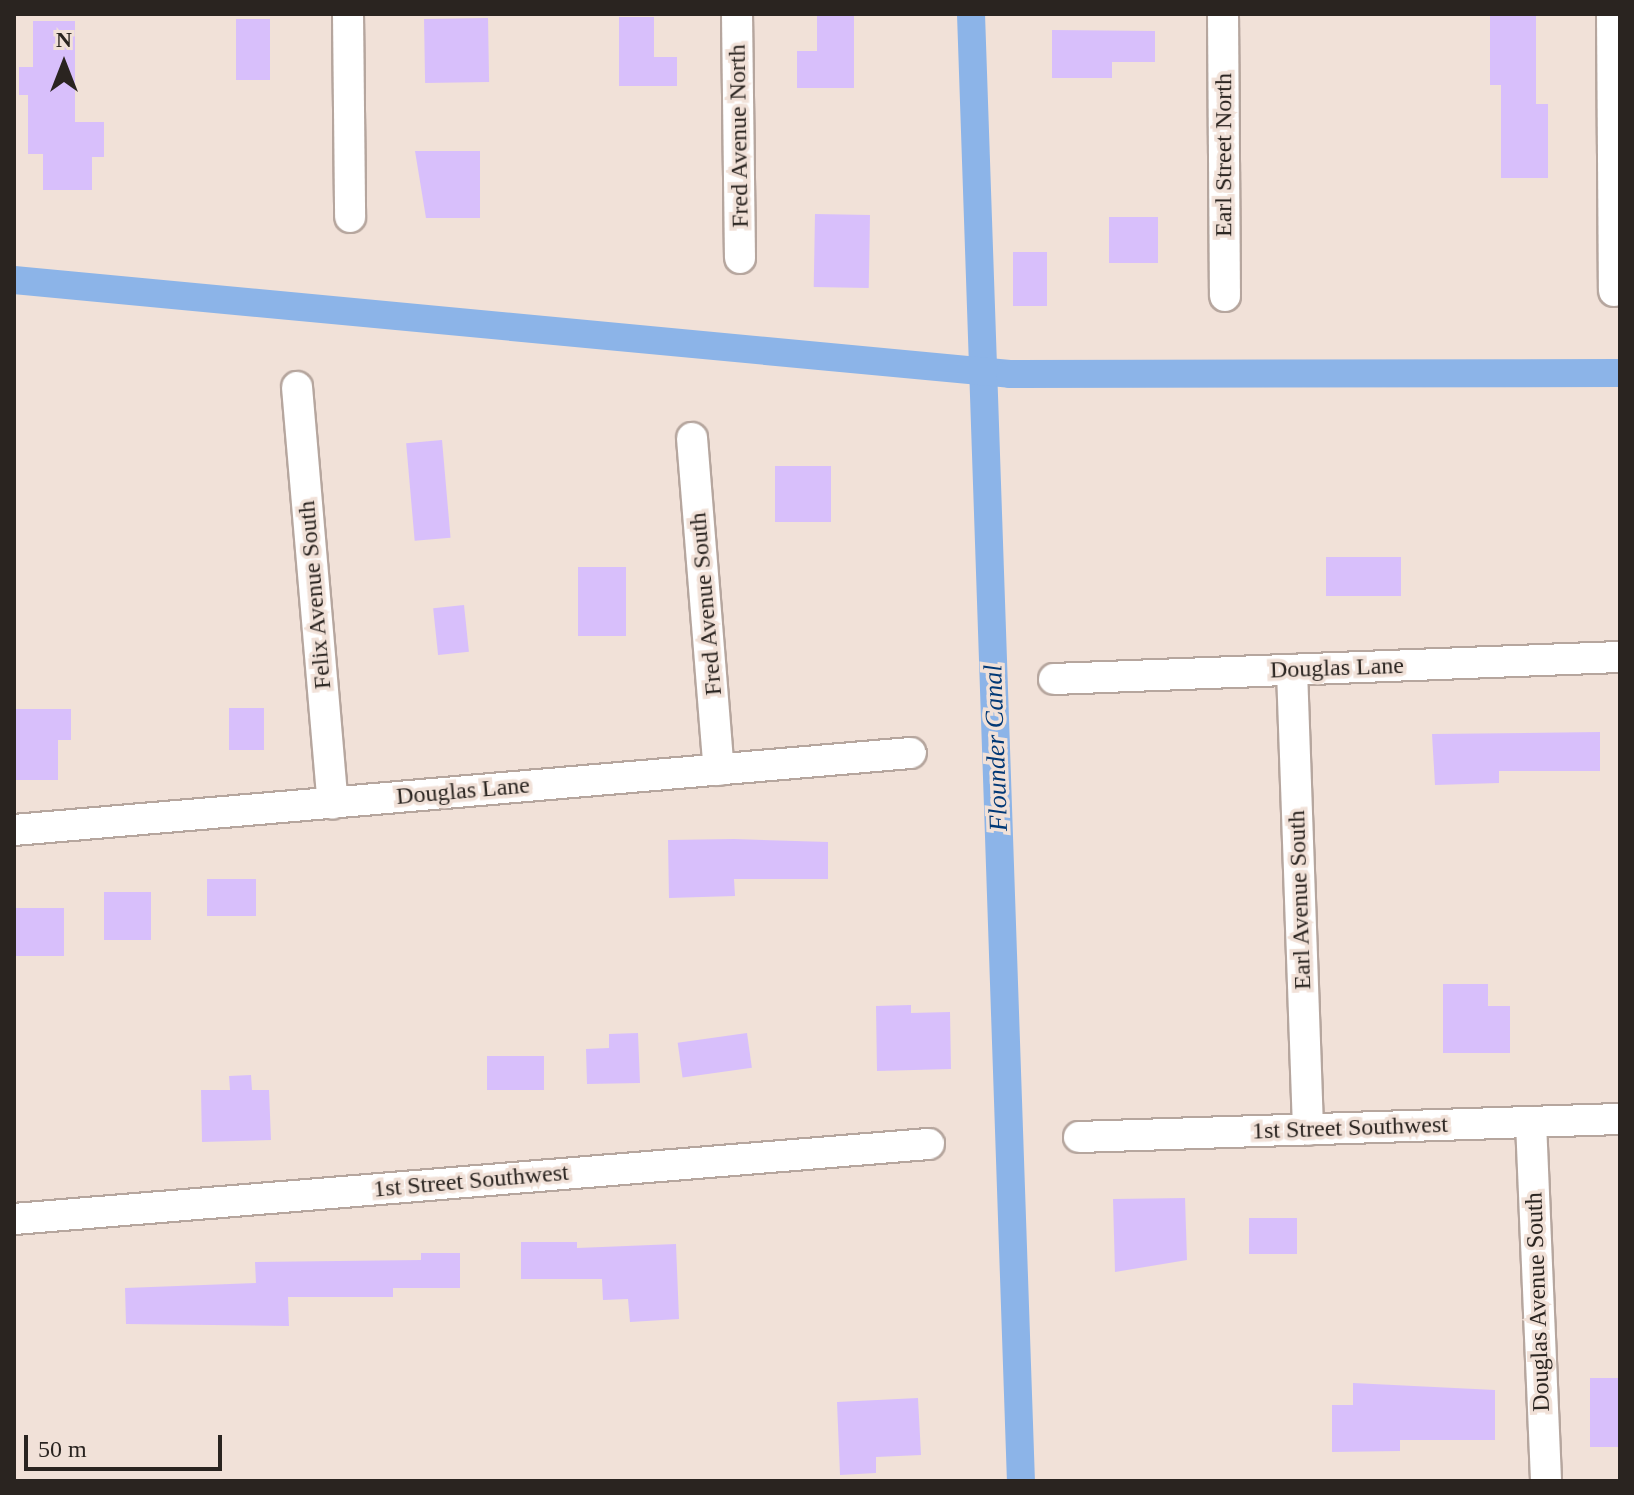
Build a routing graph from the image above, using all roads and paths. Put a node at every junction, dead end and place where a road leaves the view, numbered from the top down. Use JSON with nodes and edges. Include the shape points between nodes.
{"nodes":[{"id":1,"x":348,"y":14,"type":"edge"},
{"id":2,"x":737,"y":14,"type":"edge"},
{"id":3,"x":1223,"y":14,"type":"edge"},
{"id":4,"x":1612,"y":14,"type":"edge"},
{"id":5,"x":350,"y":217,"type":"dead end"},
{"id":6,"x":740,"y":258,"type":"dead end"},
{"id":7,"x":1614,"y":291,"type":"dead end"},
{"id":8,"x":1225,"y":296,"type":"dead end"},
{"id":9,"x":297,"y":387,"type":"dead end"},
{"id":10,"x":692,"y":438,"type":"dead end"},
{"id":11,"x":1620,"y":657,"type":"edge"},
{"id":12,"x":1292,"y":670,"type":"junction"},
{"id":13,"x":1054,"y":679,"type":"dead end"},
{"id":14,"x":911,"y":753,"type":"dead end"},
{"id":15,"x":719,"y":770,"type":"junction"},
{"id":16,"x":333,"y":803,"type":"junction"},
{"id":17,"x":14,"y":830,"type":"edge"},
{"id":18,"x":1620,"y":1119,"type":"edge"},
{"id":19,"x":1531,"y":1122,"type":"junction"},
{"id":20,"x":1308,"y":1130,"type":"junction"},
{"id":21,"x":1079,"y":1137,"type":"dead end"},
{"id":22,"x":929,"y":1144,"type":"dead end"},
{"id":23,"x":14,"y":1219,"type":"edge"},
{"id":24,"x":1546,"y":1481,"type":"edge"}],
"edges":[{"from":1,"to":5,"type":"street"},
{"from":2,"to":6,"type":"street","name":"Fred Avenue North"},
{"from":3,"to":8,"type":"street","name":"Earl Street North"},
{"from":4,"to":7,"type":"street"},
{"from":9,"to":16,"type":"street","name":"Felix Avenue South"},
{"from":10,"to":15,"type":"street","name":"Fred Avenue South"},
{"from":11,"to":12,"type":"street","name":"Douglas Lane"},
{"from":12,"to":13,"type":"street","name":"Douglas Lane"},
{"from":12,"to":20,"type":"street","name":"Earl Avenue South"},
{"from":14,"to":15,"type":"street","name":"Douglas Lane"},
{"from":15,"to":16,"type":"street","name":"Douglas Lane"},
{"from":16,"to":17,"type":"street","name":"Douglas Lane"},
{"from":18,"to":19,"type":"street","name":"1st Street Southwest"},
{"from":19,"to":20,"type":"street","name":"1st Street Southwest"},
{"from":19,"to":24,"type":"street","name":"Douglas Avenue South"},
{"from":20,"to":21,"type":"street","name":"1st Street Southwest"},
{"from":22,"to":23,"type":"street","name":"1st Street Southwest"}]}
